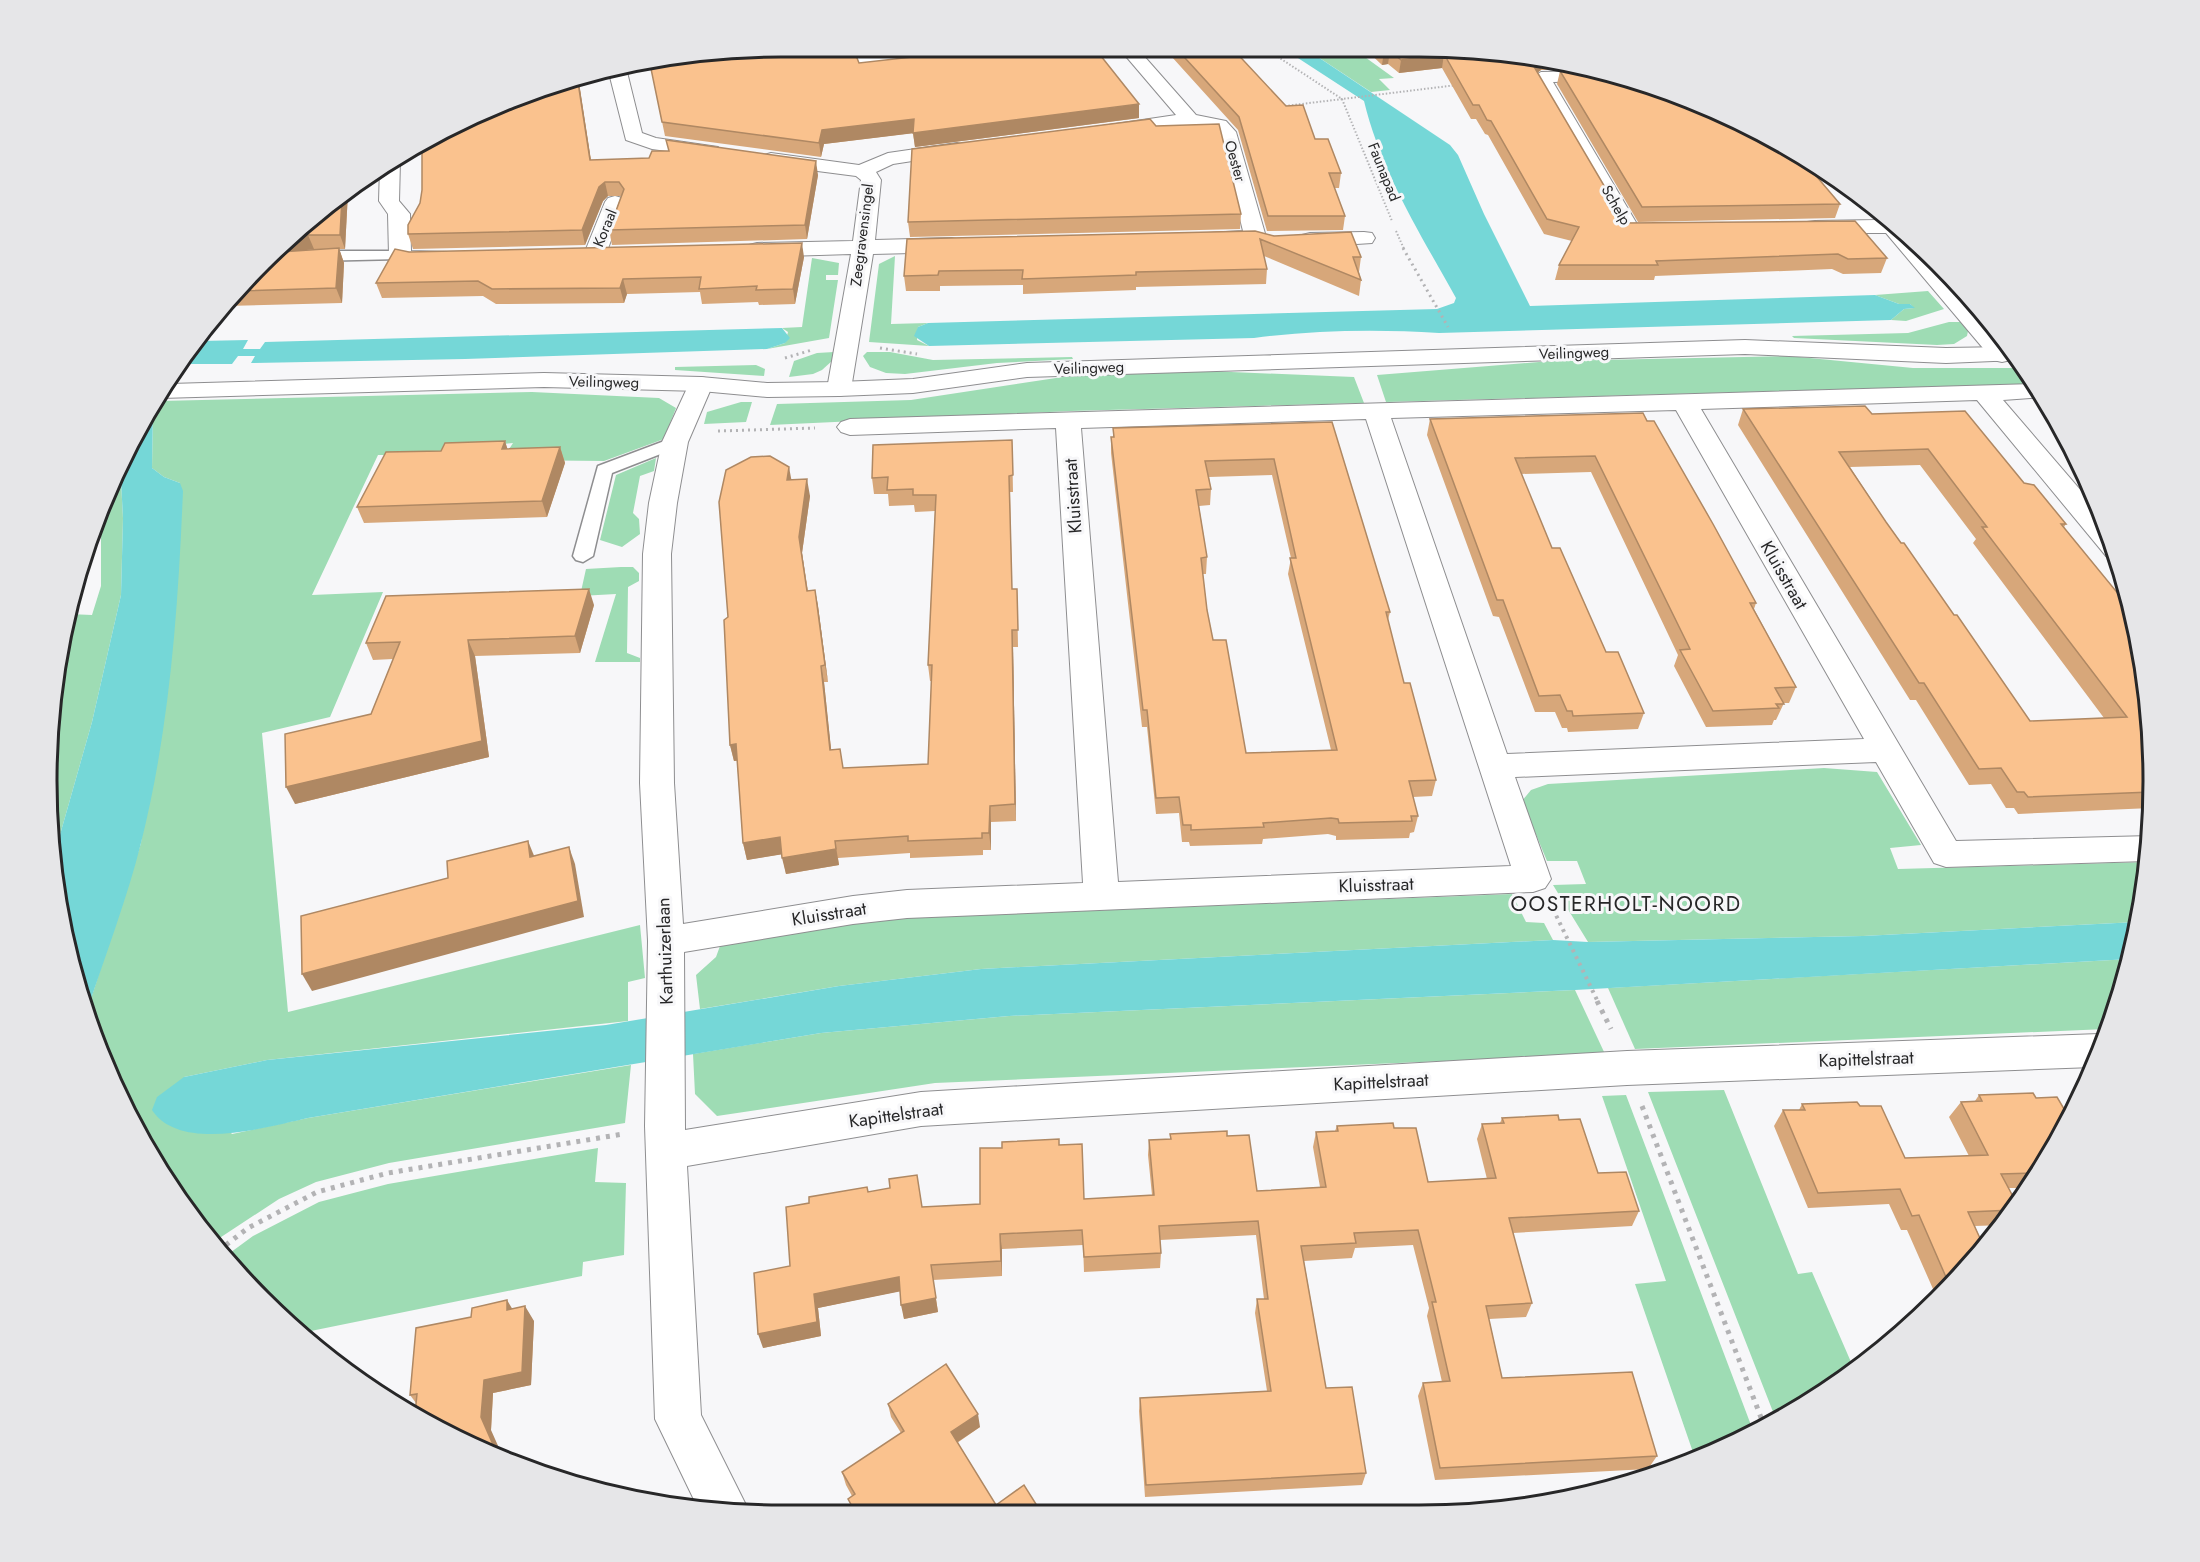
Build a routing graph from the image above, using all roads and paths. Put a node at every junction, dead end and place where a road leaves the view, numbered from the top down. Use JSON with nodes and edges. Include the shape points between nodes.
{"nodes":[{"id":1,"x":852,"y":57,"type":"edge"},
{"id":2,"x":936,"y":57,"type":"edge"},
{"id":3,"x":1136,"y":57,"type":"edge"},
{"id":4,"x":1279,"y":57,"type":"edge"},
{"id":5,"x":1561,"y":71,"type":"edge"},
{"id":6,"x":619,"y":76,"type":"edge"},
{"id":7,"x":1457,"y":85,"type":"edge"},
{"id":8,"x":1342,"y":99,"type":"junction"},
{"id":9,"x":1284,"y":106,"type":"edge"},
{"id":10,"x":1190,"y":119,"type":"junction"},
{"id":11,"x":1085,"y":133,"type":"edge"},
{"id":12,"x":981,"y":146,"type":"edge"},
{"id":13,"x":734,"y":154,"type":"edge"},
{"id":14,"x":757,"y":157,"type":"edge"},
{"id":15,"x":861,"y":171,"type":"junction"},
{"id":16,"x":390,"y":172,"type":"edge"},
{"id":17,"x":615,"y":202,"type":"edge"},
{"id":18,"x":1878,"y":222,"type":"edge"},
{"id":19,"x":1797,"y":228,"type":"edge"},
{"id":20,"x":1690,"y":230,"type":"edge"},
{"id":21,"x":1364,"y":238,"type":"dead end"},
{"id":22,"x":1196,"y":239,"type":"edge"},
{"id":23,"x":1271,"y":240,"type":"junction"},
{"id":24,"x":970,"y":244,"type":"edge"},
{"id":25,"x":863,"y":247,"type":"junction"},
{"id":26,"x":735,"y":250,"type":"edge"},
{"id":27,"x":618,"y":253,"type":"edge"},
{"id":28,"x":572,"y":254,"type":"edge"},
{"id":29,"x":595,"y":254,"type":"junction"},
{"id":30,"x":400,"y":255,"type":"junction"},
{"id":31,"x":459,"y":257,"type":"edge"},
{"id":32,"x":278,"y":261,"type":"edge"},
{"id":33,"x":1452,"y":336,"type":"dead end"},
{"id":34,"x":2004,"y":355,"type":"edge"},
{"id":35,"x":701,"y":384,"type":"junction"},
{"id":36,"x":839,"y":389,"type":"junction"},
{"id":37,"x":172,"y":391,"type":"edge"},
{"id":38,"x":2029,"y":391,"type":"edge"},
{"id":39,"x":1984,"y":393,"type":"junction"},
{"id":40,"x":1684,"y":401,"type":"junction"},
{"id":41,"x":1377,"y":413,"type":"junction"},
{"id":42,"x":1068,"y":418,"type":"junction"},
{"id":43,"x":850,"y":427,"type":"joint"},
{"id":44,"x":677,"y":437,"type":"junction"},
{"id":45,"x":2097,"y":527,"type":"edge"},
{"id":46,"x":583,"y":556,"type":"dead end"},
{"id":47,"x":1885,"y":750,"type":"junction"},
{"id":48,"x":1494,"y":765,"type":"junction"},
{"id":49,"x":2139,"y":848,"type":"edge"},
{"id":50,"x":1101,"y":896,"type":"junction"},
{"id":51,"x":1559,"y":919,"type":"dead end"},
{"id":52,"x":666,"y":941,"type":"junction"},
{"id":53,"x":2091,"y":1050,"type":"edge"},
{"id":54,"x":1628,"y":1068,"type":"junction"},
{"id":55,"x":666,"y":1123,"type":"junction"},
{"id":56,"x":226,"y":1245,"type":"edge"},
{"id":57,"x":1761,"y":1418,"type":"edge"},
{"id":58,"x":720,"y":1502,"type":"edge"}],
"edges":[{"from":1,"to":2,"type":"street","via":[[874,61]]},
{"from":3,"to":10,"type":"street"},
{"from":4,"to":8,"type":"path"},
{"from":5,"to":20,"type":"street","name":"Schelp","via":[[1536,69],[1630,231]]},
{"from":6,"to":13,"type":"street","via":[[630,132],[637,139]]},
{"from":7,"to":8,"type":"path"},
{"from":8,"to":9,"type":"path"},
{"from":8,"to":33,"type":"path","name":"Faunapad","via":[[1398,237],[1437,300]]},
{"from":10,"to":11,"type":"street","name":"Oester"},
{"from":10,"to":23,"type":"street","name":"Oester","via":[[1219,125],[1229,136]]},
{"from":12,"to":15,"type":"street","via":[[888,159]]},
{"from":14,"to":15,"type":"street","name":"Zeegravensingel"},
{"from":15,"to":25,"type":"street","name":"Zeegravensingel","via":[[871,180]]},
{"from":16,"to":30,"type":"street","via":[[390,201],[399,214]]},
{"from":17,"to":29,"type":"street","name":"Koraal"},
{"from":18,"to":19,"type":"street"},
{"from":21,"to":23,"type":"street"},
{"from":22,"to":23,"type":"street"},
{"from":24,"to":25,"type":"street"},
{"from":25,"to":26,"type":"street"},
{"from":25,"to":36,"type":"street","name":"Zeegravensingel"},
{"from":27,"to":29,"type":"street","name":"Koraal"},
{"from":28,"to":29,"type":"street","name":"Koraal"},
{"from":30,"to":31,"type":"street"},
{"from":30,"to":32,"type":"lane","via":[[314,256]]},
{"from":34,"to":36,"type":"street","name":"Veilingweg","via":[[1744,347],[1027,370],[923,385]]},
{"from":35,"to":36,"type":"street","name":"Veilingweg","via":[[767,390]]},
{"from":35,"to":37,"type":"street","name":"Veilingweg","via":[[544,380]]},
{"from":35,"to":44,"type":"street","name":"Karthuizerlaan"},
{"from":38,"to":39,"type":"street"},
{"from":39,"to":40,"type":"street"},
{"from":39,"to":45,"type":"street"},
{"from":40,"to":41,"type":"street"},
{"from":40,"to":47,"type":"street","name":"Kluisstraat"},
{"from":41,"to":42,"type":"street"},
{"from":41,"to":48,"type":"street","name":"Kluisstraat"},
{"from":42,"to":43,"type":"street"},
{"from":42,"to":50,"type":"street","name":"Kluisstraat"},
{"from":43,"to":44,"type":"path"},
{"from":44,"to":46,"type":"lane","via":[[604,470]]},
{"from":44,"to":52,"type":"street","name":"Karthuizerlaan","via":[[657,554],[657,783]]},
{"from":47,"to":48,"type":"street"},
{"from":47,"to":49,"type":"street","name":"Kluisstraat","via":[[1946,854]]},
{"from":48,"to":50,"type":"street","name":"Kluisstraat","via":[[1533,879]]},
{"from":50,"to":52,"type":"street","name":"Kluisstraat","via":[[907,904]]},
{"from":51,"to":54,"type":"path"},
{"from":52,"to":55,"type":"street","name":"Karthuizerlaan"},
{"from":53,"to":54,"type":"street","name":"Kapittelstraat"},
{"from":54,"to":55,"type":"street","name":"Kapittelstraat"},
{"from":54,"to":57,"type":"path"},
{"from":55,"to":56,"type":"path","via":[[388,1173],[282,1208]]},
{"from":55,"to":58,"type":"street","name":"Karthuizerlaan","via":[[678,1419]]}]}
